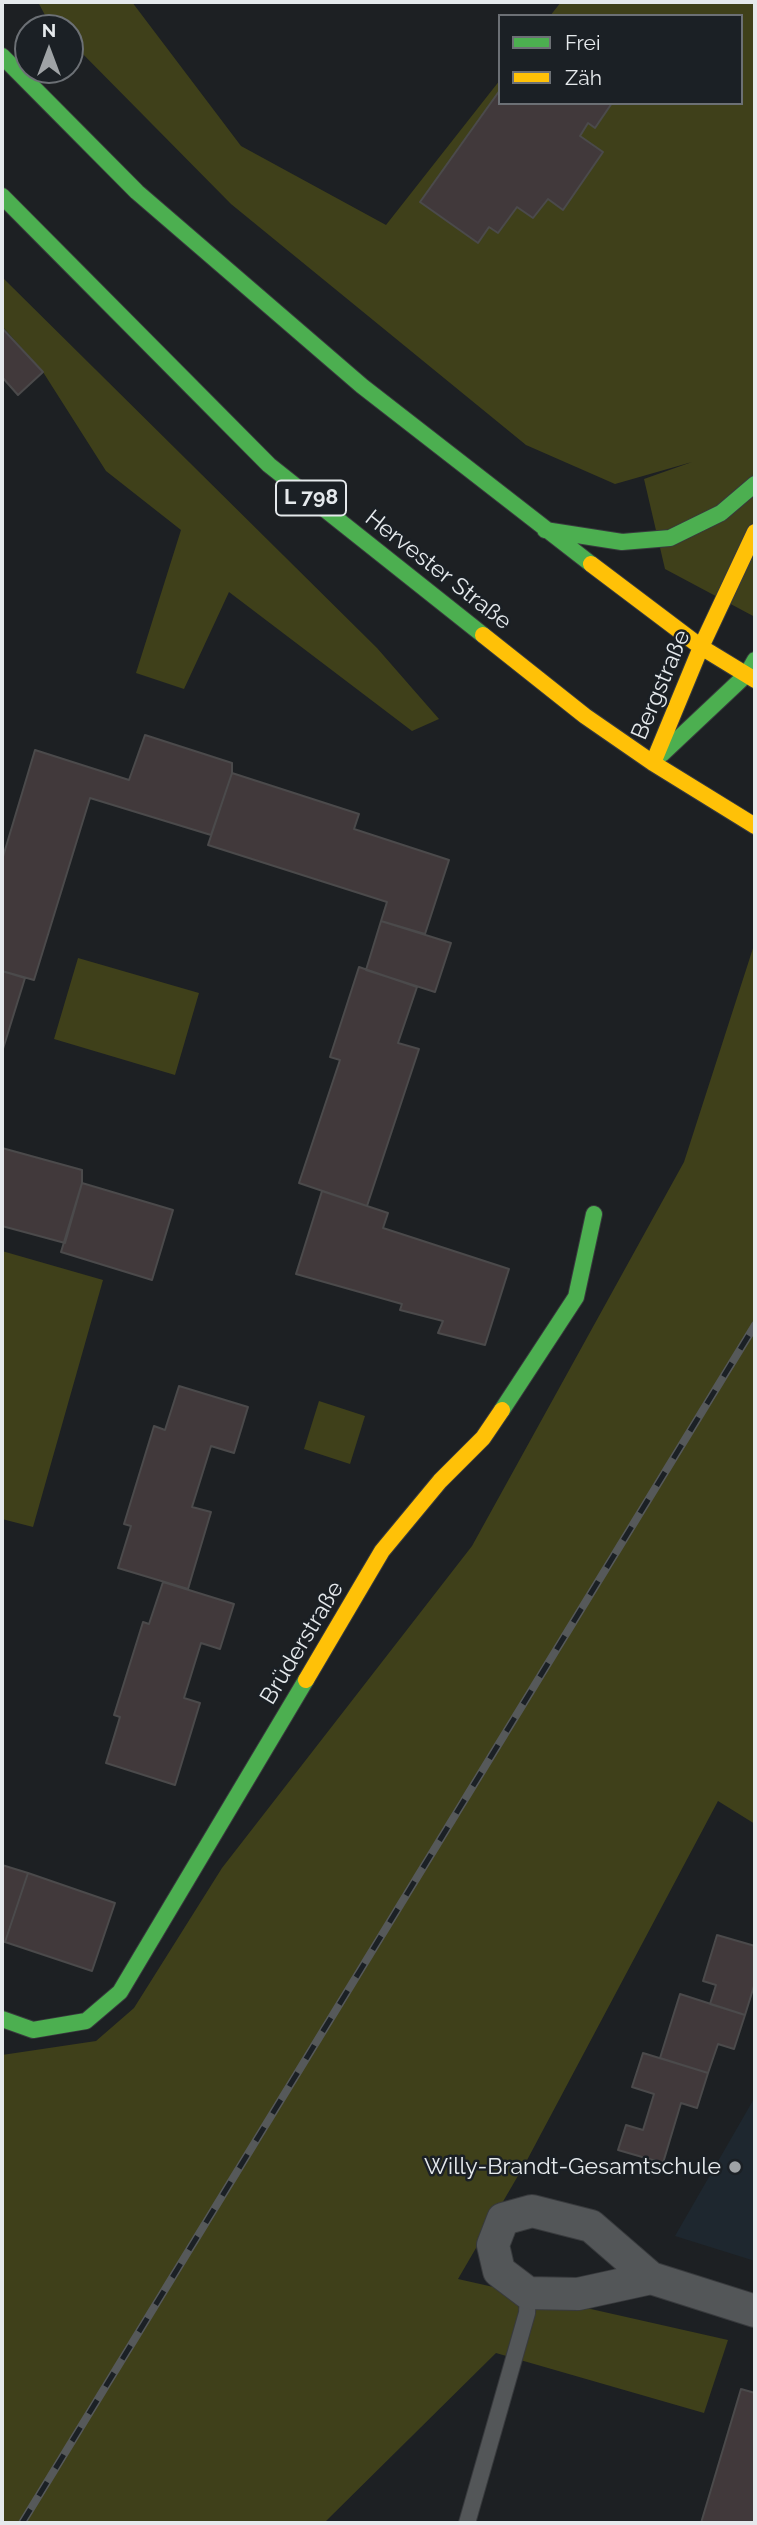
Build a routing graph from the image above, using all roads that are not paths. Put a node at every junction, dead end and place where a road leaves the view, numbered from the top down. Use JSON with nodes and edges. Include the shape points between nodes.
{"nodes":[{"id":1,"x":2,"y":56,"type":"edge"},
{"id":2,"x":2,"y":196,"type":"edge"},
{"id":3,"x":755,"y":484,"type":"edge"},
{"id":4,"x":545,"y":530,"type":"junction"},
{"id":5,"x":755,"y":532,"type":"edge"},
{"id":6,"x":701,"y":647,"type":"junction"},
{"id":7,"x":752,"y":671,"type":"edge"},
{"id":8,"x":653,"y":763,"type":"junction"},
{"id":9,"x":755,"y":826,"type":"edge"},
{"id":10,"x":594,"y":1214,"type":"dead end"},
{"id":11,"x":2,"y":2019,"type":"edge"},
{"id":12,"x":651,"y":2278,"type":"junction"},
{"id":13,"x":528,"y":2293,"type":"junction"},
{"id":14,"x":755,"y":2311,"type":"edge"},
{"id":15,"x":467,"y":2523,"type":"edge"}],
"edges":[{"from":1,"to":4,"type":"main road","via":[[137,192],[362,386]]},
{"from":2,"to":8,"type":"main road","name":"Hervester Straße","number":"L 798","via":[[269,466],[585,716]]},
{"from":3,"to":4,"type":"main road","via":[[721,513],[670,538],[622,541]]},
{"from":4,"to":6,"type":"main road"},
{"from":5,"to":6,"type":"main road","name":"Bergstraße"},
{"from":6,"to":7,"type":"main road"},
{"from":6,"to":8,"type":"main road","name":"Bergstraße"},
{"from":7,"to":8,"type":"main road","name":"Bergstraße"},
{"from":8,"to":9,"type":"main road","name":"Hervester Straße"},
{"from":10,"to":11,"type":"main road","name":"Brüderstraße","via":[[576,1297],[483,1438],[440,1481],[382,1552],[120,1992],[86,2021],[33,2030]]},
{"from":12,"to":13,"type":"street","via":[[578,2294]]},
{"from":12,"to":13,"type":"street","via":[[591,2226],[532,2211],[503,2219],[493,2245],[499,2271]]},
{"from":12,"to":14,"type":"street"},
{"from":13,"to":15,"type":"lane","via":[[527,2313]]}]}
